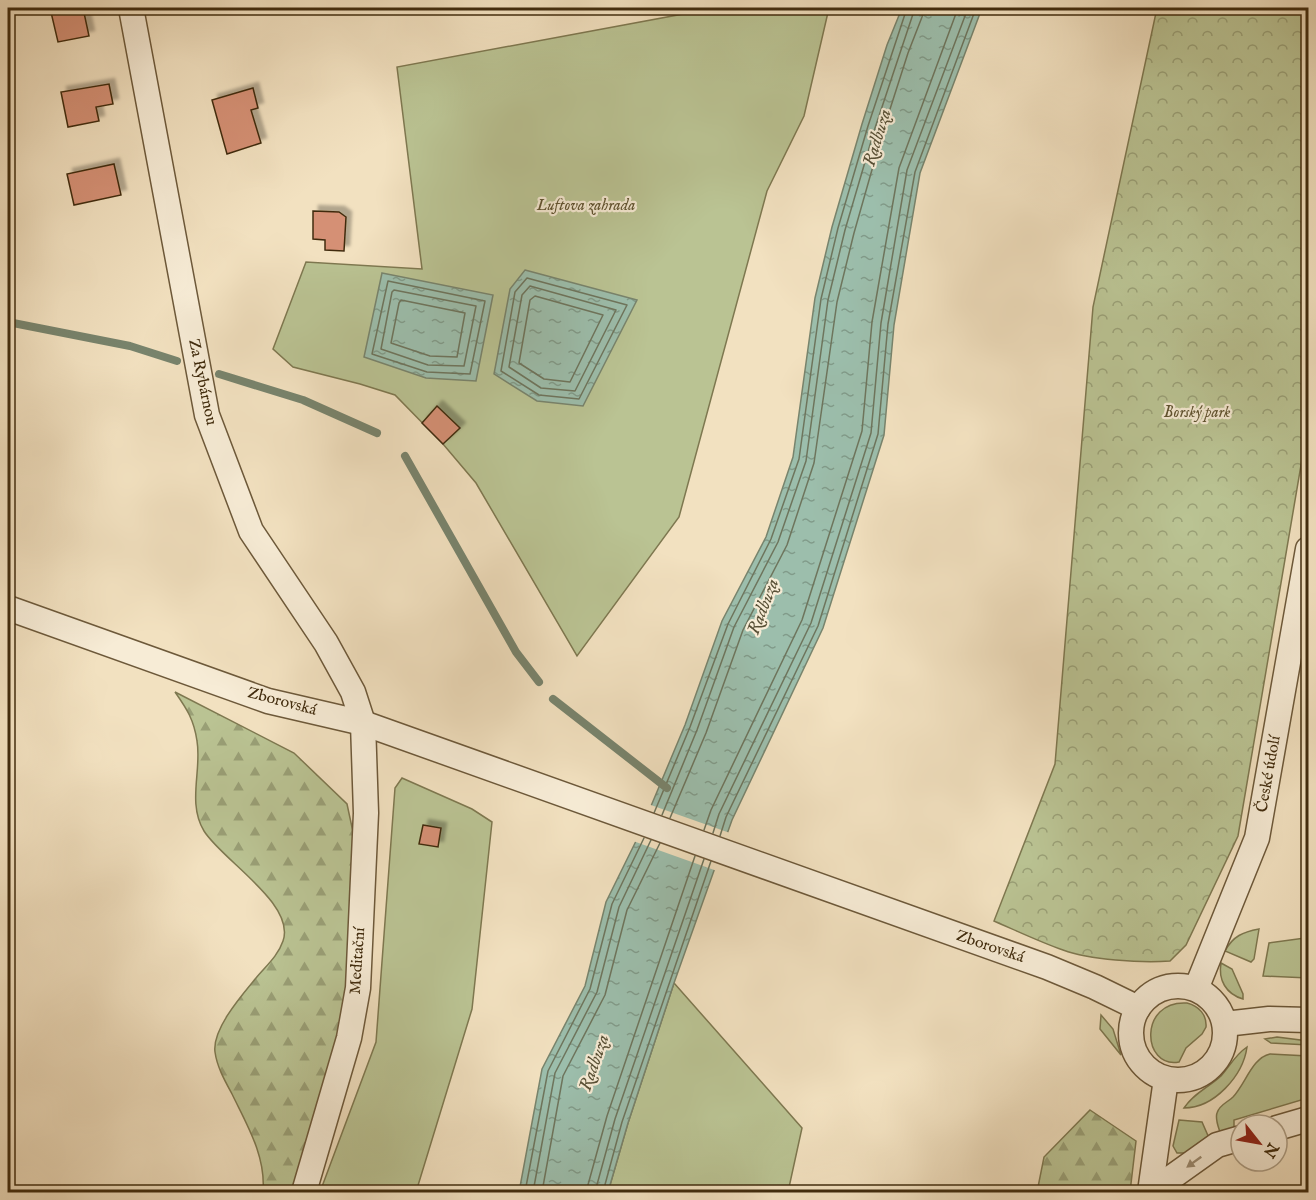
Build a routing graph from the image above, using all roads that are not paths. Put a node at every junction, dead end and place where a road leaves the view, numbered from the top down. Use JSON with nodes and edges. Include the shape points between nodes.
{"nodes":[{"id":1,"x":131,"y":8,"type":"edge"},
{"id":2,"x":1308,"y":549,"type":"edge"},
{"id":3,"x":8,"y":608,"type":"edge"},
{"id":4,"x":363,"y":723,"type":"junction"},
{"id":5,"x":1196,"y":989,"type":"junction"},
{"id":6,"x":1138,"y":1008,"type":"junction"},
{"id":7,"x":1308,"y":1020,"type":"edge"},
{"id":8,"x":1225,"y":1024,"type":"junction"},
{"id":9,"x":1166,"y":1079,"type":"junction"},
{"id":10,"x":1308,"y":1119,"type":"edge"},
{"id":11,"x":1289,"y":1125,"type":"edge"},
{"id":12,"x":1229,"y":1142,"type":"edge"},
{"id":13,"x":304,"y":1192,"type":"edge"},
{"id":14,"x":1150,"y":1192,"type":"edge"}],
"edges":[{"from":1,"to":4,"type":"street","name":"Za Rybárnou","via":[[207,415],[250,531],[326,644],[353,692]]},
{"from":2,"to":5,"type":"street","name":"České údolí","via":[[1257,838]]},
{"from":3,"to":4,"type":"street","name":"Zborovská","via":[[268,701]]},
{"from":4,"to":6,"type":"street","name":"Zborovská","via":[[1047,967]]},
{"from":4,"to":13,"type":"street","name":"Meditační","via":[[366,813],[358,988],[349,1038]]},
{"from":5,"to":6,"type":"street","via":[[1163,988]]},
{"from":5,"to":8,"type":"street","via":[[1215,1003]]},
{"from":6,"to":9,"type":"street","via":[[1132,1025],[1133,1048],[1146,1067]]},
{"from":7,"to":8,"type":"street"},
{"from":8,"to":9,"type":"street","via":[[1223,1047],[1211,1067],[1190,1078]]},
{"from":9,"to":14,"type":"street"},
{"from":10,"to":11,"type":"street"},
{"from":12,"to":14,"type":"street","one_way":true,"via":[[1217,1145]]}]}
